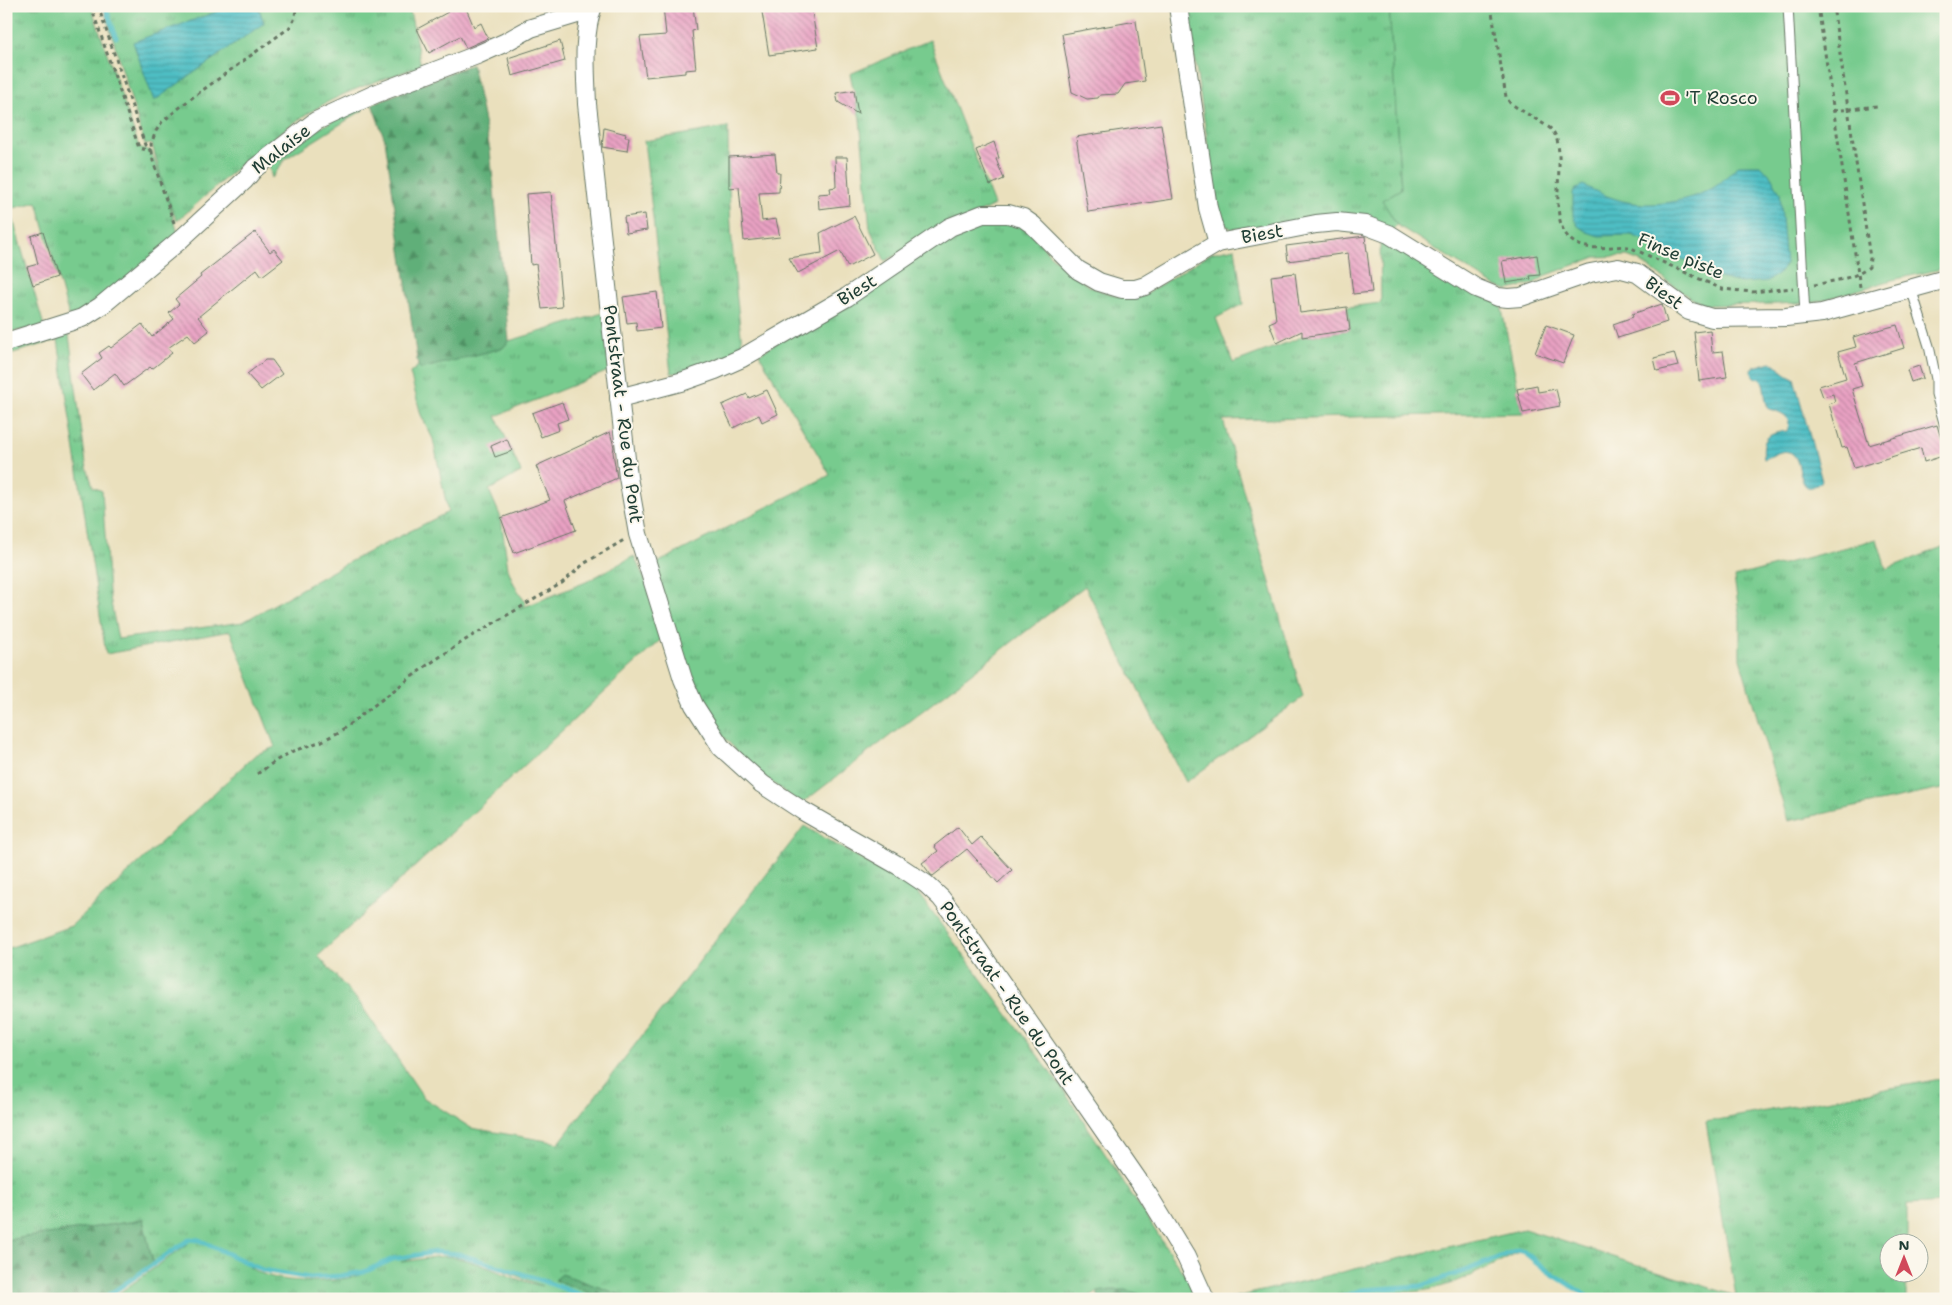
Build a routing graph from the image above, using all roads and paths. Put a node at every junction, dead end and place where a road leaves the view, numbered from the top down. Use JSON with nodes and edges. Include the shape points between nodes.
{"nodes":[{"id":1,"x":90,"y":6,"type":"edge"},
{"id":2,"x":98,"y":6,"type":"edge"},
{"id":3,"x":297,"y":6,"type":"edge"},
{"id":4,"x":1178,"y":6,"type":"edge"},
{"id":5,"x":1491,"y":6,"type":"edge"},
{"id":6,"x":1788,"y":6,"type":"edge"},
{"id":7,"x":1818,"y":6,"type":"edge"},
{"id":8,"x":1833,"y":6,"type":"edge"},
{"id":9,"x":592,"y":8,"type":"edge"},
{"id":10,"x":1877,"y":106,"type":"dead end"},
{"id":11,"x":1848,"y":110,"type":"junction"},
{"id":12,"x":1833,"y":111,"type":"junction"},
{"id":13,"x":152,"y":151,"type":"junction"},
{"id":14,"x":180,"y":240,"type":"junction"},
{"id":15,"x":1218,"y":243,"type":"junction"},
{"id":16,"x":1858,"y":273,"type":"junction"},
{"id":17,"x":1946,"y":279,"type":"edge"},
{"id":18,"x":1802,"y":287,"type":"junction"},
{"id":19,"x":1911,"y":288,"type":"junction"},
{"id":20,"x":1863,"y":302,"type":"junction"},
{"id":21,"x":1805,"y":315,"type":"junction"},
{"id":22,"x":6,"y":342,"type":"edge"},
{"id":23,"x":619,"y":398,"type":"junction"},
{"id":24,"x":1946,"y":430,"type":"edge"},
{"id":25,"x":638,"y":534,"type":"junction"},
{"id":26,"x":257,"y":774,"type":"dead end"},
{"id":27,"x":1206,"y":1299,"type":"edge"}],
"edges":[{"from":1,"to":13,"type":"path","via":[[139,148]]},
{"from":2,"to":13,"type":"path","via":[[145,145]]},
{"from":3,"to":13,"type":"path","via":[[296,17],[288,28],[162,122],[156,130]]},
{"from":4,"to":15,"type":"street","via":[[1208,208]]},
{"from":5,"to":18,"type":"path","name":"Finse piste","via":[[1506,98],[1552,130],[1558,142],[1559,214],[1568,238],[1586,246],[1629,247],[1722,289],[1752,292]]},
{"from":6,"to":18,"type":"lane"},
{"from":7,"to":12,"type":"path"},
{"from":8,"to":11,"type":"path"},
{"from":9,"to":14,"type":"street","name":"Malaise","via":[[531,28],[477,55],[316,121],[255,168]]},
{"from":9,"to":23,"type":"street","name":"Pontstraat - Rue du Pont","via":[[586,63],[587,104]]},
{"from":10,"to":11,"type":"path"},
{"from":11,"to":12,"type":"path"},
{"from":11,"to":16,"type":"path","via":[[1870,258],[1869,267]]},
{"from":12,"to":16,"type":"path"},
{"from":13,"to":14,"type":"path"},
{"from":14,"to":22,"type":"street","name":"Malaise","via":[[124,289],[82,318]]},
{"from":15,"to":21,"type":"street","name":"Biest","via":[[1316,224],[1356,223],[1388,234],[1476,288],[1498,297],[1521,297],[1590,273],[1618,268],[1637,273],[1689,311],[1701,316]]},
{"from":15,"to":23,"type":"street","name":"Biest","via":[[1145,286],[1122,289],[1090,278],[1078,270],[1023,218],[983,214],[950,227],[847,297],[742,358],[700,376]]},
{"from":16,"to":18,"type":"path","name":"Finse piste"},
{"from":16,"to":20,"type":"path"},
{"from":17,"to":19,"type":"street","name":"Biest"},
{"from":18,"to":21,"type":"lane"},
{"from":19,"to":20,"type":"street","name":"Biest"},
{"from":19,"to":24,"type":"lane","via":[[1929,346],[1936,394]]},
{"from":20,"to":21,"type":"street","name":"Biest"},
{"from":23,"to":25,"type":"street","name":"Pontstraat - Rue du Pont"},
{"from":25,"to":26,"type":"path","via":[[585,563],[562,583],[426,666],[339,732],[293,751]]},
{"from":25,"to":27,"type":"street","name":"Pontstraat - Rue du Pont","via":[[683,678],[694,705],[721,747],[762,784],[899,866],[941,898],[1147,1194],[1186,1257]]}]}
